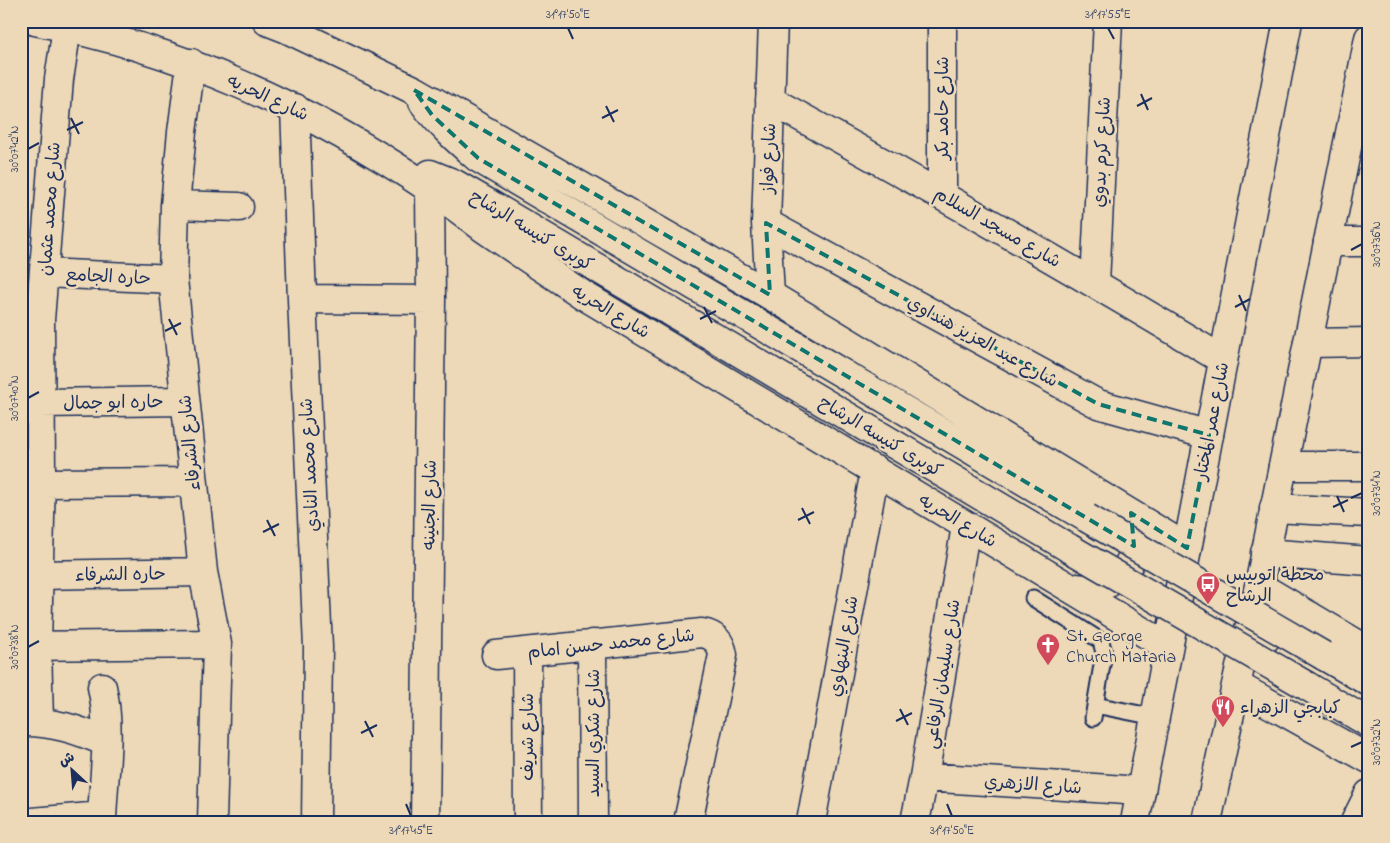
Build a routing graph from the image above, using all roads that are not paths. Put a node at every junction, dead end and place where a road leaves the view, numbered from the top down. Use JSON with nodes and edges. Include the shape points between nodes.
{"nodes":[{"id":1,"x":35,"y":21,"type":"edge"},
{"id":2,"x":773,"y":21,"type":"edge"},
{"id":3,"x":942,"y":21,"type":"edge"},
{"id":4,"x":1108,"y":21,"type":"edge"},
{"id":5,"x":1288,"y":21,"type":"edge"},
{"id":6,"x":277,"y":23,"type":"edge"},
{"id":7,"x":67,"y":28,"type":"junction"},
{"id":8,"x":1368,"y":40,"type":"edge"},
{"id":9,"x":191,"y":63,"type":"junction"},
{"id":10,"x":414,"y":90,"type":"junction"},
{"id":11,"x":770,"y":100,"type":"junction"},
{"id":12,"x":295,"y":108,"type":"junction"},
{"id":13,"x":1359,"y":133,"type":"edge"},
{"id":14,"x":388,"y":162,"type":"junction"},
{"id":15,"x":430,"y":189,"type":"junction"},
{"id":16,"x":942,"y":194,"type":"junction"},
{"id":17,"x":175,"y":205,"type":"junction"},
{"id":18,"x":239,"y":207,"type":"dead end"},
{"id":19,"x":766,"y":223,"type":"junction"},
{"id":20,"x":1328,"y":242,"type":"junction"},
{"id":21,"x":1369,"y":242,"type":"edge"},
{"id":22,"x":173,"y":279,"type":"junction"},
{"id":23,"x":36,"y":280,"type":"edge"},
{"id":24,"x":1095,"y":283,"type":"junction"},
{"id":25,"x":770,"y":295,"type":"junction"},
{"id":26,"x":302,"y":299,"type":"junction"},
{"id":27,"x":431,"y":300,"type":"junction"},
{"id":28,"x":1308,"y":342,"type":"junction"},
{"id":29,"x":1369,"y":342,"type":"edge"},
{"id":30,"x":1223,"y":360,"type":"junction"},
{"id":31,"x":34,"y":390,"type":"edge"},
{"id":32,"x":185,"y":401,"type":"junction"},
{"id":33,"x":1209,"y":435,"type":"junction"},
{"id":34,"x":1283,"y":466,"type":"junction"},
{"id":35,"x":1369,"y":466,"type":"edge"},
{"id":36,"x":875,"y":470,"type":"junction"},
{"id":37,"x":34,"y":478,"type":"edge"},
{"id":38,"x":193,"y":482,"type":"junction"},
{"id":39,"x":1120,"y":506,"type":"junction"},
{"id":40,"x":1274,"y":508,"type":"junction"},
{"id":41,"x":1369,"y":513,"type":"edge"},
{"id":42,"x":966,"y":526,"type":"junction"},
{"id":43,"x":1187,"y":548,"type":"junction"},
{"id":44,"x":1265,"y":553,"type":"junction"},
{"id":45,"x":1369,"y":561,"type":"edge"},
{"id":46,"x":33,"y":569,"type":"edge"},
{"id":47,"x":203,"y":572,"type":"junction"},
{"id":48,"x":1064,"y":584,"type":"junction"},
{"id":49,"x":1259,"y":586,"type":"junction"},
{"id":50,"x":1033,"y":598,"type":"dead end"},
{"id":51,"x":1310,"y":616,"type":"junction"},
{"id":52,"x":217,"y":644,"type":"junction"},
{"id":53,"x":592,"y":644,"type":"junction"},
{"id":54,"x":29,"y":646,"type":"edge"},
{"id":55,"x":1168,"y":647,"type":"junction"},
{"id":56,"x":1369,"y":651,"type":"edge"},
{"id":57,"x":527,"y":652,"type":"junction"},
{"id":58,"x":496,"y":655,"type":"dead end"},
{"id":59,"x":1369,"y":682,"type":"edge"},
{"id":60,"x":1236,"y":685,"type":"junction"},
{"id":61,"x":102,"y":688,"type":"dead end"},
{"id":62,"x":1277,"y":708,"type":"junction"},
{"id":63,"x":1155,"y":717,"type":"junction"},
{"id":64,"x":30,"y":722,"type":"edge"},
{"id":65,"x":1369,"y":723,"type":"edge"},
{"id":66,"x":106,"y":742,"type":"junction"},
{"id":67,"x":1369,"y":759,"type":"edge"},
{"id":68,"x":924,"y":776,"type":"junction"},
{"id":69,"x":1141,"y":791,"type":"junction"},
{"id":70,"x":1369,"y":794,"type":"edge"},
{"id":71,"x":102,"y":819,"type":"edge"},
{"id":72,"x":32,"y":822,"type":"edge"},
{"id":73,"x":212,"y":822,"type":"edge"},
{"id":74,"x":316,"y":822,"type":"edge"},
{"id":75,"x":425,"y":822,"type":"edge"},
{"id":76,"x":528,"y":822,"type":"edge"},
{"id":77,"x":594,"y":822,"type":"edge"},
{"id":78,"x":688,"y":822,"type":"edge"},
{"id":79,"x":810,"y":822,"type":"edge"},
{"id":80,"x":915,"y":822,"type":"edge"},
{"id":81,"x":1135,"y":822,"type":"edge"},
{"id":82,"x":1207,"y":822,"type":"edge"},
{"id":83,"x":1355,"y":822,"type":"edge"}],
"edges":[{"from":1,"to":7,"type":"street","name":"شارع الحريه"},
{"from":2,"to":11,"type":"street","name":"شارع فواز"},
{"from":3,"to":16,"type":"street","name":"شارع حامد بكر"},
{"from":4,"to":24,"type":"street","name":"شارع كرم بدوي"},
{"from":5,"to":30,"type":"street","name":"شارع عمر المختار"},
{"from":6,"to":10,"type":"street"},
{"from":7,"to":9,"type":"street","name":"شارع الحريه","via":[[130,43]]},
{"from":7,"to":23,"type":"street","name":"شارع محمد عثمان"},
{"from":8,"to":13,"type":"street"},
{"from":9,"to":12,"type":"street","name":"شارع الحريه"},
{"from":9,"to":17,"type":"street","name":"شارع الشرفاء"},
{"from":10,"to":25,"type":"street"},
{"from":10,"to":59,"type":"street","name":"كوبرى كنيسه الرشاح","bridge":true,"via":[[438,121],[478,158]]},
{"from":11,"to":16,"type":"street","name":"شارع مسجد السلام"},
{"from":11,"to":19,"type":"street","name":"شارع فواز"},
{"from":12,"to":14,"type":"street","name":"شارع الحريه"},
{"from":12,"to":26,"type":"street","name":"شارع محمد النادي"},
{"from":13,"to":20,"type":"street"},
{"from":14,"to":15,"type":"street","name":"شارع الحريه"},
{"from":14,"to":65,"type":"street","name":"كوبرى كنيسه الرشاح","bridge":true,"via":[[422,171],[463,189]]},
{"from":15,"to":27,"type":"street","name":"شارع الجنينه"},
{"from":15,"to":36,"type":"street","name":"شارع الحريه","via":[[583,295]]},
{"from":16,"to":24,"type":"street","name":"شارع مسجد السلام"},
{"from":17,"to":18,"type":"street"},
{"from":17,"to":22,"type":"street","name":"شارع الشرفاء"},
{"from":19,"to":25,"type":"street","name":"شارع فواز"},
{"from":19,"to":33,"type":"street","name":"شارع عبد العزيز هنداوي","via":[[1098,404]]},
{"from":20,"to":21,"type":"street"},
{"from":20,"to":28,"type":"street"},
{"from":22,"to":23,"type":"street","name":"حاره الجامع"},
{"from":22,"to":32,"type":"street","name":"شارع الشرفاء"},
{"from":23,"to":31,"type":"street","name":"شارع محمد عثمان","via":[[40,320]]},
{"from":24,"to":30,"type":"street","name":"شارع مسجد السلام"},
{"from":25,"to":39,"type":"street"},
{"from":26,"to":27,"type":"street"},
{"from":26,"to":74,"type":"street","name":"شارع محمد النادي","via":[[318,647]]},
{"from":27,"to":75,"type":"street","name":"شارع الجنينه"},
{"from":28,"to":29,"type":"street"},
{"from":28,"to":34,"type":"street"},
{"from":30,"to":33,"type":"street","name":"شارع عمر المختار"},
{"from":31,"to":32,"type":"street","name":"حاره ابو جمال"},
{"from":31,"to":37,"type":"street","name":"شارع محمد عثمان"},
{"from":32,"to":38,"type":"street","name":"شارع الشرفاء"},
{"from":33,"to":43,"type":"street","name":"شارع عمر المختار"},
{"from":34,"to":35,"type":"street"},
{"from":34,"to":40,"type":"street"},
{"from":36,"to":42,"type":"street","name":"شارع الحريه"},
{"from":36,"to":79,"type":"street","name":"شارع البنهاوي"},
{"from":37,"to":38,"type":"street"},
{"from":37,"to":46,"type":"street","name":"شارع محمد عثمان"},
{"from":38,"to":47,"type":"street","name":"شارع الشرفاء"},
{"from":39,"to":43,"type":"street"},
{"from":39,"to":48,"type":"street","via":[[1133,527],[1135,540],[1134,552],[1122,574],[1112,582],[1088,590]]},
{"from":40,"to":41,"type":"street"},
{"from":40,"to":44,"type":"street"},
{"from":42,"to":48,"type":"street","name":"شارع الحريه"},
{"from":42,"to":68,"type":"street","name":"شارع سليمان الرفاعي"},
{"from":43,"to":55,"type":"street","name":"شارع عمر المختار"},
{"from":44,"to":45,"type":"street"},
{"from":44,"to":49,"type":"street"},
{"from":46,"to":47,"type":"street","name":"حاره الشرفاء"},
{"from":46,"to":54,"type":"street","name":"شارع محمد عثمان"},
{"from":47,"to":52,"type":"street","name":"شارع الشرفاء"},
{"from":48,"to":55,"type":"street","name":"شارع الحريه"},
{"from":49,"to":51,"type":"street"},
{"from":49,"to":60,"type":"street"},
{"from":50,"to":63,"type":"lane","via":[[1101,641],[1104,653],[1094,711]]},
{"from":51,"to":56,"type":"street"},
{"from":51,"to":62,"type":"street","via":[[1285,621],[1265,637],[1259,648],[1256,664],[1258,681]]},
{"from":52,"to":54,"type":"street"},
{"from":52,"to":73,"type":"street","name":"شارع الشرفاء"},
{"from":53,"to":57,"type":"street","name":"شارع محمد حسن امام"},
{"from":53,"to":77,"type":"street","name":"شارع شكري السيد"},
{"from":53,"to":78,"type":"street","name":"شارع محمد حسن امام","via":[[702,633],[712,636],[720,644],[723,654]]},
{"from":54,"to":64,"type":"street","name":"شارع محمد عثمان"},
{"from":55,"to":63,"type":"street","name":"شارع عمر المختار"},
{"from":57,"to":58,"type":"street","name":"شارع محمد حسن امام"},
{"from":57,"to":76,"type":"street","name":"شارع شريف"},
{"from":60,"to":62,"type":"street"},
{"from":60,"to":82,"type":"street"},
{"from":61,"to":66,"type":"street","via":[[106,706]]},
{"from":62,"to":67,"type":"street"},
{"from":63,"to":69,"type":"street","name":"شارع عمر المختار"},
{"from":64,"to":66,"type":"street","via":[[72,728]]},
{"from":66,"to":71,"type":"street"},
{"from":68,"to":69,"type":"street","name":"شارع الازهري"},
{"from":68,"to":80,"type":"street","name":"شارع سليمان الرفاعي"},
{"from":69,"to":81,"type":"street","name":"شارع عمر المختار"},
{"from":70,"to":83,"type":"street"},
{"from":71,"to":72,"type":"street"}]}
